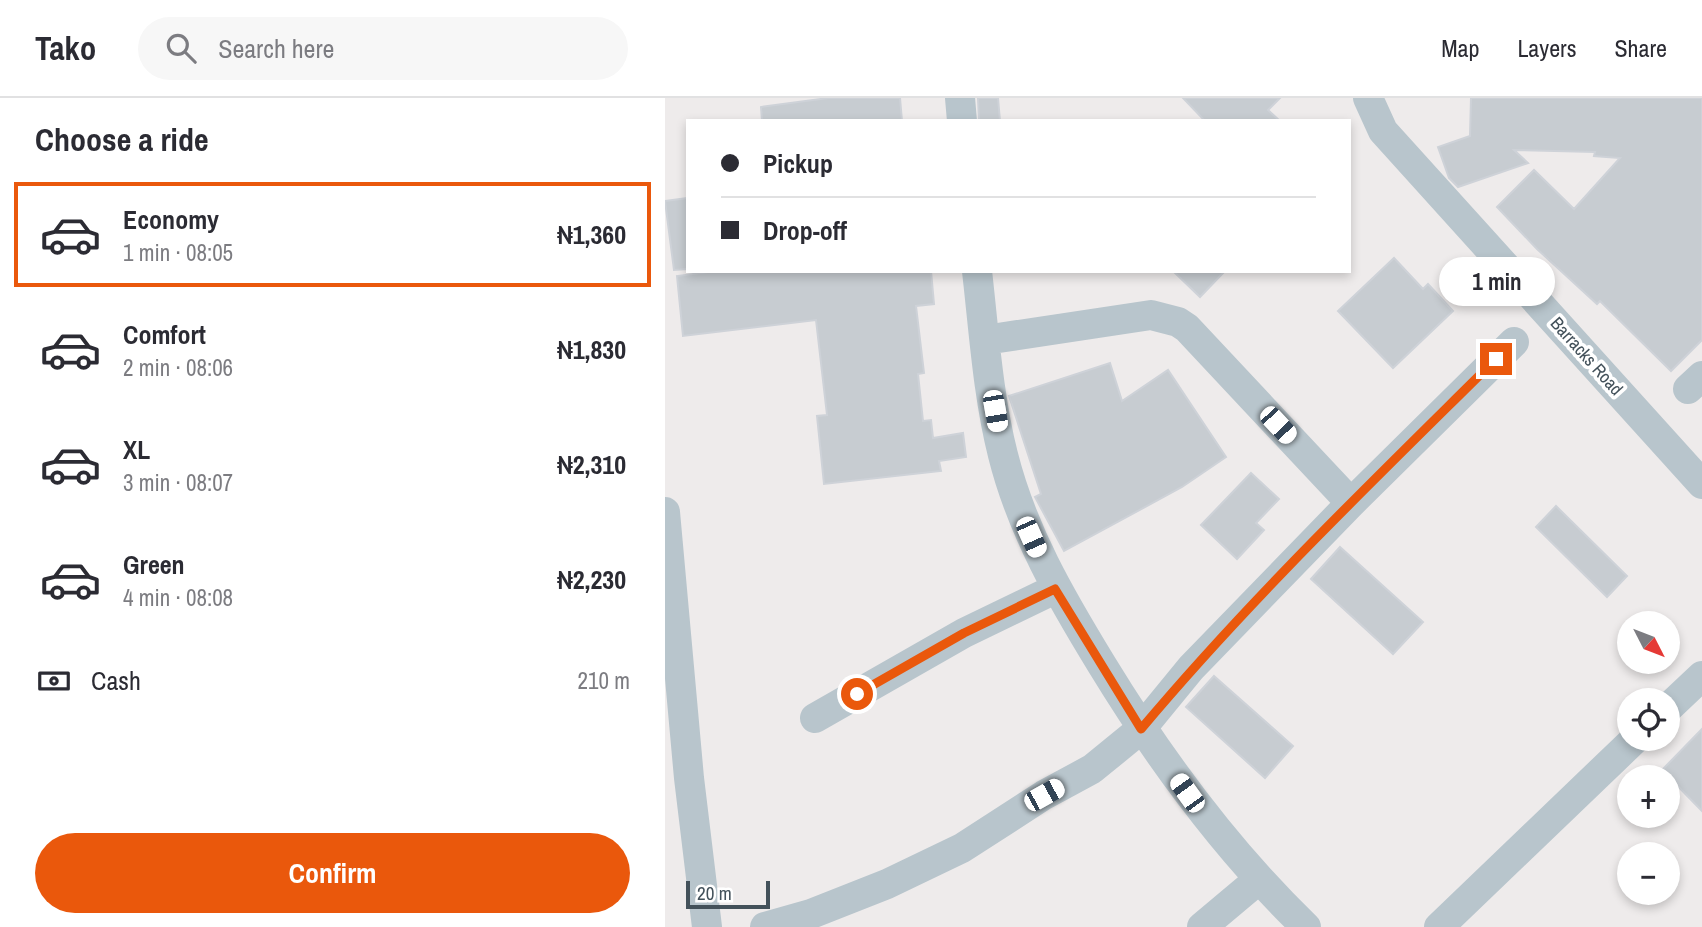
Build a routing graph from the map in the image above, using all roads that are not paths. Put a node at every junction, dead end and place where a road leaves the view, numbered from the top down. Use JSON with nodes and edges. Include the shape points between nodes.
{"nodes":[{"id":1,"x":960,"y":98,"type":"edge"},
{"id":2,"x":1368,"y":98,"type":"edge"},
{"id":3,"x":963,"y":119,"type":"edge"},
{"id":4,"x":977,"y":273,"type":"edge"},
{"id":5,"x":985,"y":340,"type":"junction"},
{"id":6,"x":1514,"y":342,"type":"dead end"},
{"id":7,"x":1702,"y":484,"type":"edge"},
{"id":8,"x":1351,"y":503,"type":"junction"},
{"id":9,"x":665,"y":512,"type":"edge"},
{"id":10,"x":1055,"y":589,"type":"junction"},
{"id":11,"x":1702,"y":676,"type":"edge"},
{"id":12,"x":1680,"y":697,"type":"edge"},
{"id":13,"x":815,"y":718,"type":"dead end"},
{"id":14,"x":1141,"y":729,"type":"junction"},
{"id":15,"x":1622,"y":751,"type":"edge"},
{"id":16,"x":1258,"y":880,"type":"junction"},
{"id":17,"x":707,"y":927,"type":"edge"},
{"id":18,"x":765,"y":927,"type":"edge"},
{"id":19,"x":1202,"y":927,"type":"edge"},
{"id":20,"x":1306,"y":927,"type":"edge"},
{"id":21,"x":1439,"y":927,"type":"edge"}],
"edges":[{"from":1,"to":3,"type":"street"},
{"from":2,"to":7,"type":"street","name":"Barracks Road","via":[[1383,131]]},
{"from":4,"to":5,"type":"street"},
{"from":5,"to":8,"type":"street","via":[[1151,315],[1178,322]]},
{"from":5,"to":10,"type":"street","via":[[1002,453]]},
{"from":6,"to":8,"type":"street"},
{"from":8,"to":14,"type":"street","via":[[1191,668]]},
{"from":9,"to":17,"type":"street"},
{"from":10,"to":13,"type":"street","via":[[964,633]]},
{"from":10,"to":14,"type":"street"},
{"from":11,"to":12,"type":"street"},
{"from":14,"to":16,"type":"street"},
{"from":14,"to":18,"type":"street","via":[[1093,769],[962,848],[887,884]]},
{"from":15,"to":21,"type":"street"},
{"from":16,"to":19,"type":"street"},
{"from":16,"to":20,"type":"street"}]}
